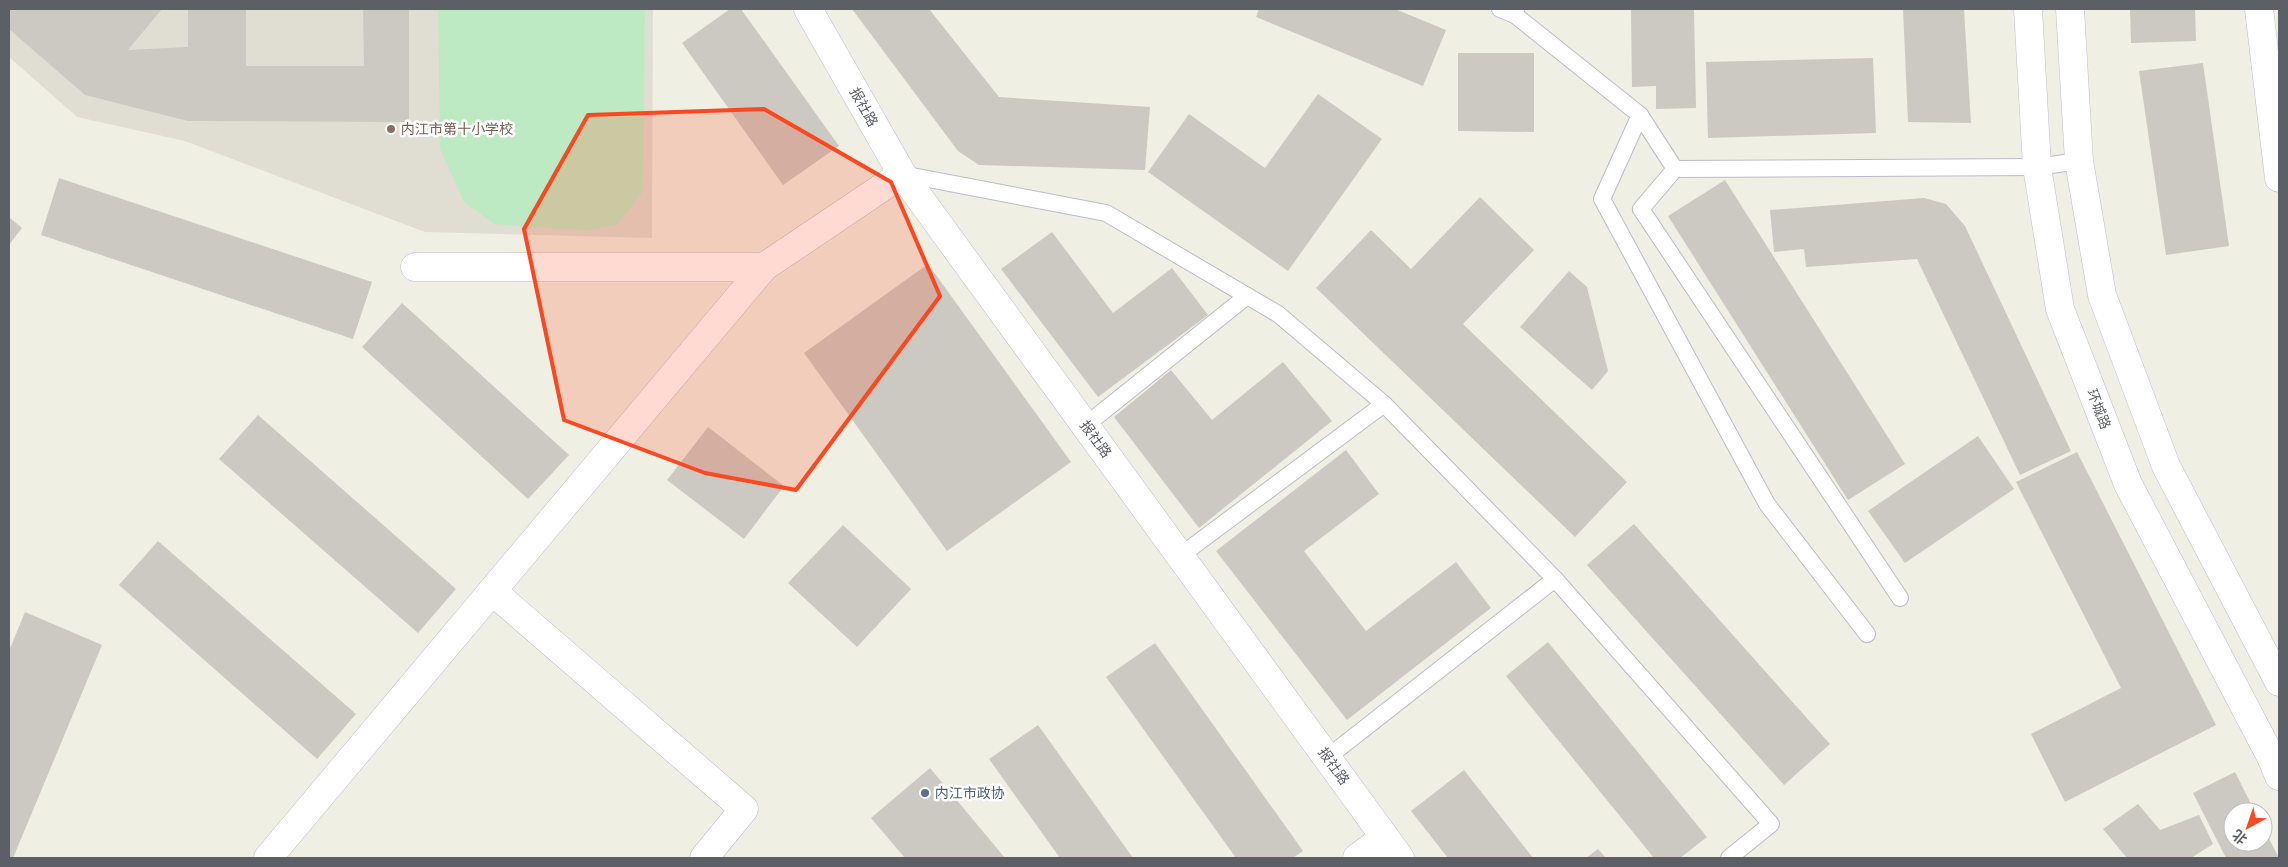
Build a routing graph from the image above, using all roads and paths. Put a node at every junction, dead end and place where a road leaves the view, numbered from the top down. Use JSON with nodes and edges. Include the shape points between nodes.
{"nodes":[{"id":1,"x":808,"y":9,"type":"edge"},
{"id":2,"x":2028,"y":9,"type":"edge"},
{"id":3,"x":2070,"y":9,"type":"edge"},
{"id":4,"x":2259,"y":9,"type":"edge"},
{"id":5,"x":1510,"y":11,"type":"edge"},
{"id":6,"x":1640,"y":115,"type":"junction"},
{"id":7,"x":2079,"y":161,"type":"junction"},
{"id":8,"x":2037,"y":167,"type":"junction"},
{"id":9,"x":1675,"y":169,"type":"junction"},
{"id":10,"x":902,"y":174,"type":"junction"},
{"id":11,"x":2279,"y":178,"type":"edge"},
{"id":12,"x":415,"y":267,"type":"dead end"},
{"id":13,"x":764,"y":267,"type":"junction"},
{"id":14,"x":1247,"y":296,"type":"junction"},
{"id":15,"x":1384,"y":404,"type":"junction"},
{"id":16,"x":1086,"y":425,"type":"junction"},
{"id":17,"x":1180,"y":556,"type":"junction"},
{"id":18,"x":1555,"y":579,"type":"junction"},
{"id":19,"x":492,"y":591,"type":"junction"},
{"id":20,"x":1900,"y":598,"type":"dead end"},
{"id":21,"x":1867,"y":634,"type":"dead end"},
{"id":22,"x":2279,"y":682,"type":"edge"},
{"id":23,"x":1328,"y":758,"type":"junction"},
{"id":24,"x":2279,"y":776,"type":"edge"},
{"id":25,"x":1392,"y":848,"type":"edge"},
{"id":26,"x":268,"y":858,"type":"edge"},
{"id":27,"x":704,"y":858,"type":"edge"},
{"id":28,"x":1358,"y":858,"type":"edge"},
{"id":29,"x":1729,"y":858,"type":"edge"}],
"edges":[{"from":1,"to":10,"type":"street","name":"报社路"},
{"from":2,"to":8,"type":"street","name":"环城路"},
{"from":3,"to":7,"type":"street"},
{"from":4,"to":11,"type":"street"},
{"from":5,"to":6,"type":"lane"},
{"from":6,"to":9,"type":"lane"},
{"from":6,"to":21,"type":"lane","via":[[1602,199],[1767,504]]},
{"from":7,"to":8,"type":"lane"},
{"from":7,"to":22,"type":"street","via":[[2102,295],[2163,457]]},
{"from":8,"to":9,"type":"lane"},
{"from":8,"to":24,"type":"street","name":"环城路","via":[[2060,309],[2128,484]]},
{"from":9,"to":20,"type":"lane","via":[[1641,209]]},
{"from":10,"to":13,"type":"street"},
{"from":10,"to":14,"type":"lane","via":[[1106,213]]},
{"from":10,"to":16,"type":"street","name":"报社路"},
{"from":12,"to":13,"type":"street"},
{"from":13,"to":19,"type":"street"},
{"from":14,"to":15,"type":"lane","via":[[1278,314]]},
{"from":14,"to":16,"type":"lane"},
{"from":15,"to":17,"type":"lane"},
{"from":15,"to":18,"type":"lane"},
{"from":16,"to":17,"type":"street","name":"报社路"},
{"from":17,"to":23,"type":"street","name":"报社路"},
{"from":18,"to":23,"type":"lane"},
{"from":18,"to":29,"type":"lane","via":[[1771,824]]},
{"from":19,"to":26,"type":"street"},
{"from":19,"to":27,"type":"street","via":[[744,809]]},
{"from":23,"to":25,"type":"street","name":"报社路"},
{"from":25,"to":28,"type":"street"}]}
